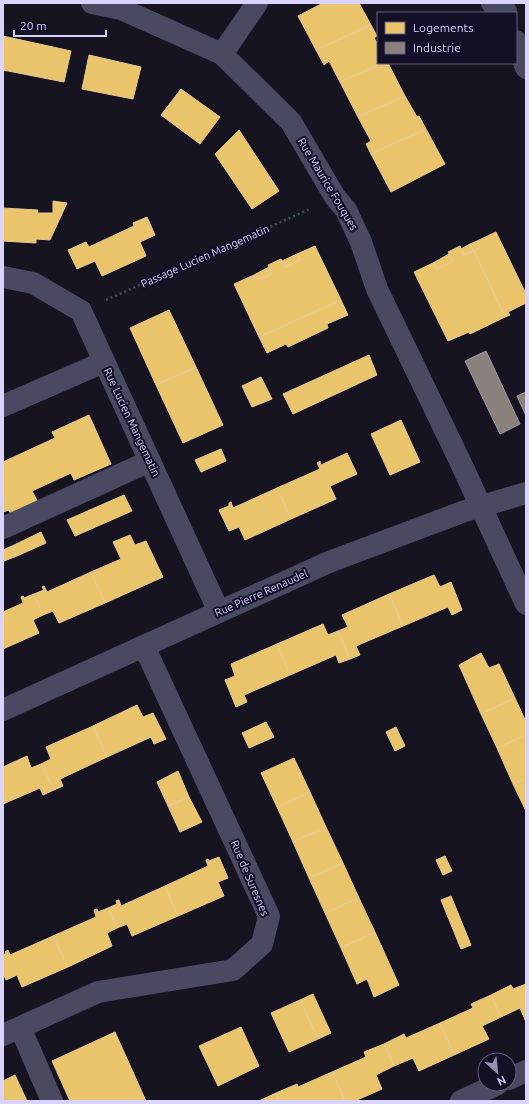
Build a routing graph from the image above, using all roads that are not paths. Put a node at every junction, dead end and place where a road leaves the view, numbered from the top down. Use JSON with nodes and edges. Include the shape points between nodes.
{"nodes":[{"id":1,"x":92,"y":3,"type":"edge"},
{"id":2,"x":257,"y":3,"type":"edge"},
{"id":3,"x":492,"y":3,"type":"edge"},
{"id":4,"x":506,"y":12,"type":"edge"},
{"id":5,"x":517,"y":44,"type":"edge"},
{"id":6,"x":222,"y":54,"type":"junction"},
{"id":7,"x":526,"y":68,"type":"edge"},
{"id":8,"x":3,"y":277,"type":"edge"},
{"id":9,"x":104,"y":362,"type":"junction"},
{"id":10,"x":3,"y":406,"type":"edge"},
{"id":11,"x":150,"y":461,"type":"junction"},
{"id":12,"x":526,"y":493,"type":"edge"},
{"id":13,"x":480,"y":507,"type":"junction"},
{"id":14,"x":3,"y":528,"type":"edge"},
{"id":15,"x":526,"y":604,"type":"edge"},
{"id":16,"x":219,"y":612,"type":"junction"},
{"id":17,"x":144,"y":646,"type":"junction"},
{"id":18,"x":3,"y":710,"type":"edge"},
{"id":19,"x":11,"y":1031,"type":"edge"},
{"id":20,"x":481,"y":1092,"type":"edge"},
{"id":21,"x":52,"y":1101,"type":"edge"},
{"id":22,"x":461,"y":1101,"type":"edge"}],
"edges":[{"from":1,"to":6,"type":"street","name":"Rue Maurice Fouques","via":[[121,9]]},
{"from":2,"to":6,"type":"street"},
{"from":3,"to":4,"type":"street"},
{"from":5,"to":7,"type":"street"},
{"from":6,"to":13,"type":"street","name":"Rue Maurice Fouques","via":[[291,122],[346,210],[362,242],[377,289]]},
{"from":8,"to":9,"type":"street","name":"Rue Lucien Mangematin","via":[[32,283],[81,311]]},
{"from":9,"to":10,"type":"street"},
{"from":9,"to":11,"type":"street","name":"Rue Lucien Mangematin"},
{"from":11,"to":14,"type":"street"},
{"from":11,"to":16,"type":"street","name":"Rue Lucien Mangematin"},
{"from":12,"to":13,"type":"street","name":"Rue Pierre Renaudel"},
{"from":13,"to":15,"type":"street","name":"Rue Maurice Fouques"},
{"from":13,"to":16,"type":"street","name":"Rue Pierre Renaudel","via":[[329,562]]},
{"from":16,"to":17,"type":"street","name":"Rue Pierre Renaudel"},
{"from":17,"to":18,"type":"street","name":"Rue Pierre Renaudel"},
{"from":17,"to":19,"type":"street","name":"Rue de Suresnes","via":[[269,916],[262,944],[233,970],[98,992]]},
{"from":19,"to":21,"type":"street"},
{"from":20,"to":22,"type":"street"}]}
